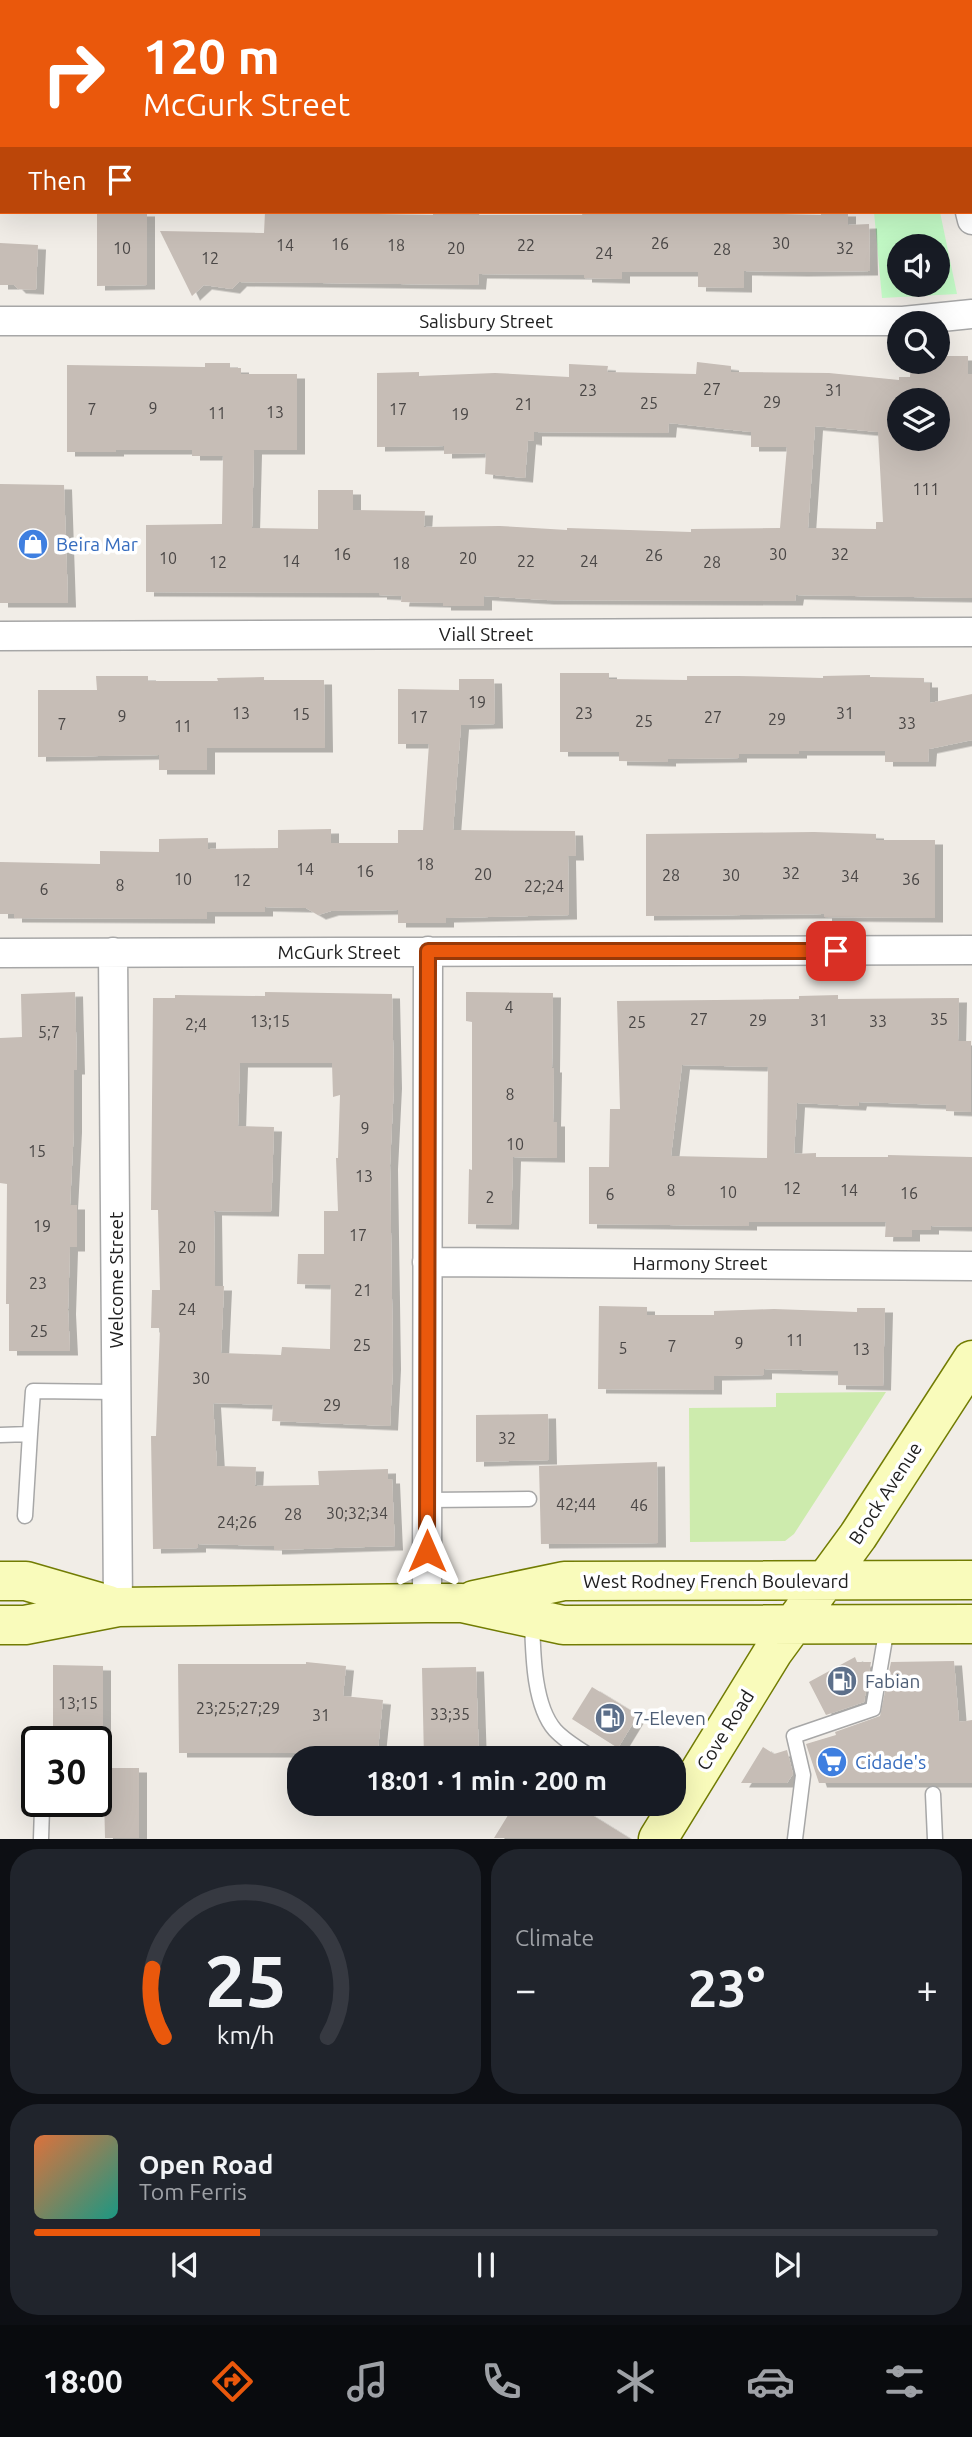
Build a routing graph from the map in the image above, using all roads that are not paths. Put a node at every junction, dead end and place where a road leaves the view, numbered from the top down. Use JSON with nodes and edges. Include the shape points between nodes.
{"nodes":[{"id":1,"x":972,"y":314,"type":"edge"},
{"id":2,"x":0,"y":321,"type":"edge"},
{"id":3,"x":972,"y":632,"type":"edge"},
{"id":4,"x":0,"y":636,"type":"edge"},
{"id":5,"x":972,"y":950,"type":"edge"},
{"id":6,"x":428,"y":951,"type":"junction"},
{"id":7,"x":0,"y":953,"type":"edge"},
{"id":8,"x":113,"y":953,"type":"junction"},
{"id":9,"x":427,"y":1262,"type":"junction"},
{"id":10,"x":972,"y":1266,"type":"edge"},
{"id":11,"x":972,"y":1360,"type":"edge"},
{"id":12,"x":117,"y":1392,"type":"junction"},
{"id":13,"x":30,"y":1434,"type":"junction"},
{"id":14,"x":0,"y":1435,"type":"edge"},
{"id":15,"x":529,"y":1499,"type":"dead end"},
{"id":16,"x":427,"y":1500,"type":"junction"},
{"id":17,"x":25,"y":1516,"type":"dead end"},
{"id":18,"x":972,"y":1580,"type":"edge"},
{"id":19,"x":0,"y":1581,"type":"edge"},
{"id":20,"x":825,"y":1581,"type":"junction"},
{"id":21,"x":444,"y":1603,"type":"junction"},
{"id":22,"x":118,"y":1607,"type":"junction"},
{"id":23,"x":532,"y":1618,"type":"junction"},
{"id":24,"x":888,"y":1623,"type":"junction"},
{"id":25,"x":795,"y":1624,"type":"junction"},
{"id":26,"x":972,"y":1624,"type":"edge"},
{"id":27,"x":0,"y":1625,"type":"edge"},
{"id":28,"x":574,"y":1746,"type":"edge"},
{"id":29,"x":933,"y":1794,"type":"dead end"},
{"id":30,"x":42,"y":1817,"type":"edge"},
{"id":31,"x":666,"y":1818,"type":"edge"},
{"id":32,"x":41,"y":1839,"type":"edge"},
{"id":33,"x":795,"y":1839,"type":"edge"},
{"id":34,"x":935,"y":1839,"type":"edge"}],
"edges":[{"from":1,"to":2,"type":"street","name":"Salisbury Street","via":[[903,321]]},
{"from":3,"to":4,"type":"street","name":"Viall Street"},
{"from":5,"to":6,"type":"street","name":"McGurk Street"},
{"from":6,"to":8,"type":"street","name":"McGurk Street"},
{"from":6,"to":9,"type":"street"},
{"from":7,"to":8,"type":"street","name":"McGurk Street"},
{"from":8,"to":12,"type":"street","name":"Welcome Street"},
{"from":9,"to":10,"type":"street","name":"Harmony Street"},
{"from":9,"to":16,"type":"street"},
{"from":11,"to":20,"type":"main road","name":"Brock Avenue"},
{"from":12,"to":13,"type":"lane","via":[[33,1391]]},
{"from":12,"to":22,"type":"street","name":"Welcome Street"},
{"from":13,"to":14,"type":"lane"},
{"from":13,"to":17,"type":"lane"},
{"from":15,"to":16,"type":"lane"},
{"from":16,"to":21,"type":"street"},
{"from":18,"to":20,"type":"main road","name":"West Rodney French Boulevard"},
{"from":19,"to":22,"type":"main road","name":"West Rodney French Boulevard","via":[[26,1581]]},
{"from":20,"to":21,"type":"main road","name":"West Rodney French Boulevard","via":[[564,1581]]},
{"from":20,"to":25,"type":"main road","name":"Brock Avenue"},
{"from":21,"to":22,"type":"main road","name":"West Rodney French Boulevard"},
{"from":21,"to":23,"type":"main road","name":"West Rodney French Boulevard"},
{"from":22,"to":27,"type":"main road","name":"West Rodney French Boulevard","via":[[25,1625]]},
{"from":23,"to":25,"type":"main road","name":"West Rodney French Boulevard","via":[[563,1625]]},
{"from":23,"to":28,"type":"lane","via":[[543,1709],[553,1728]]},
{"from":24,"to":25,"type":"main road","name":"West Rodney French Boulevard"},
{"from":24,"to":26,"type":"main road","name":"West Rodney French Boulevard"},
{"from":24,"to":33,"type":"lane","via":[[873,1709],[794,1736],[803,1775]]},
{"from":25,"to":31,"type":"main road","name":"Cove Road"},
{"from":29,"to":34,"type":"lane"},
{"from":30,"to":32,"type":"lane"}]}
